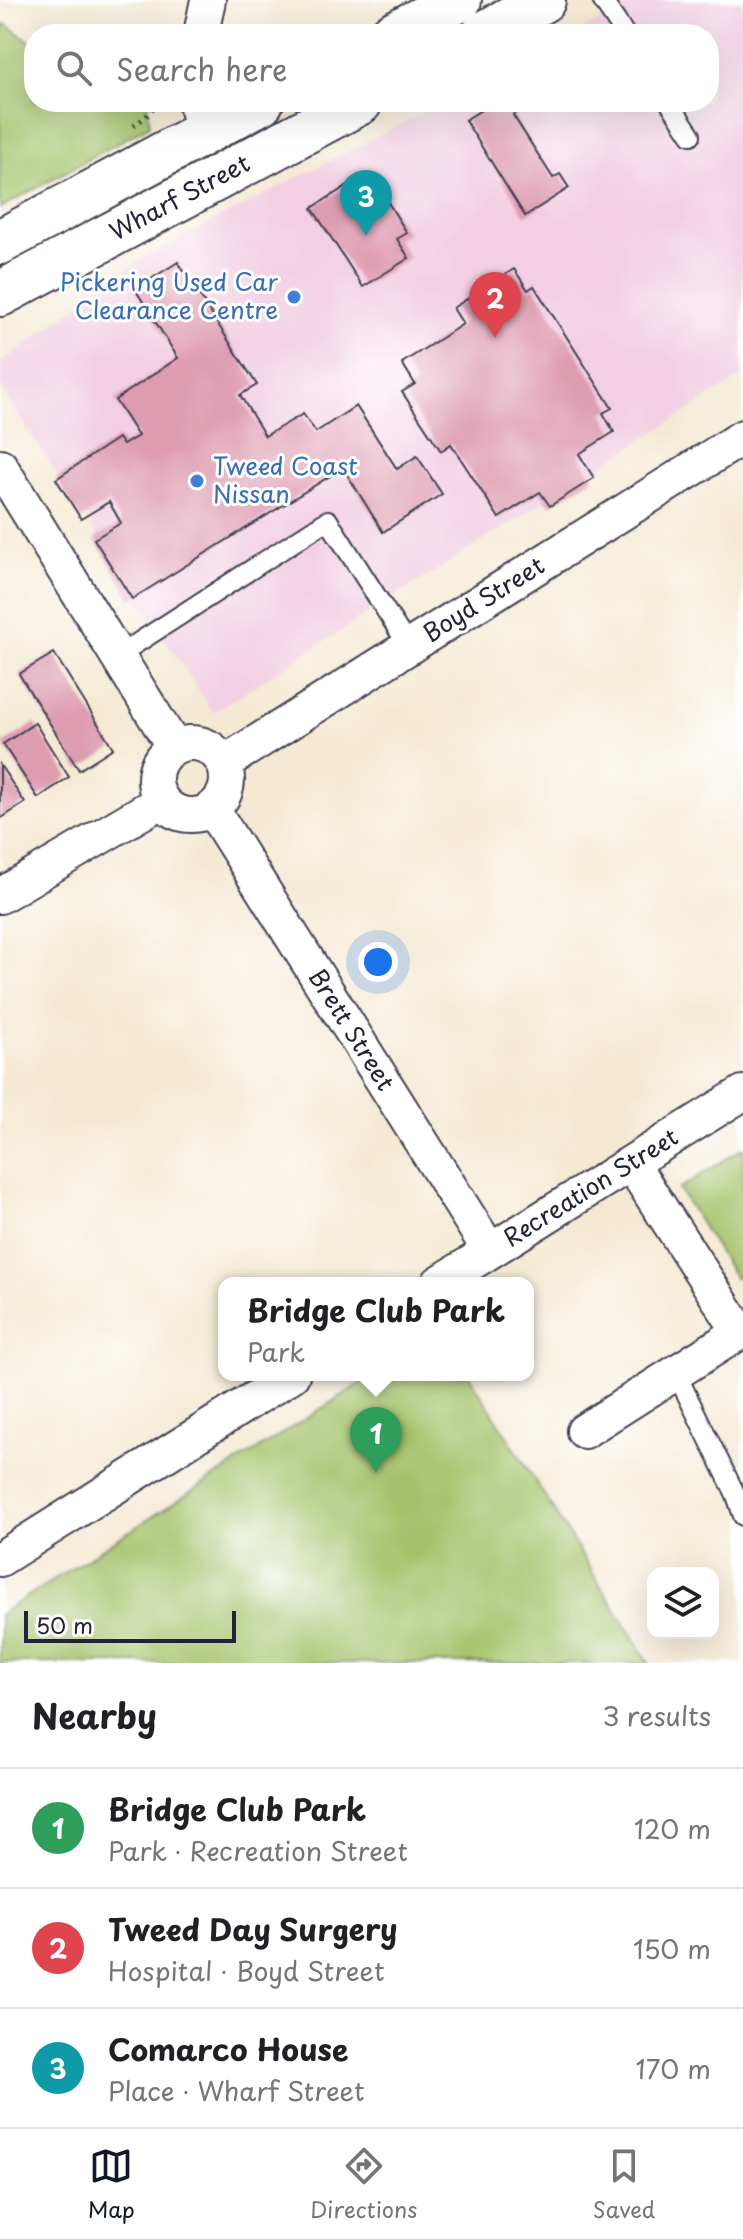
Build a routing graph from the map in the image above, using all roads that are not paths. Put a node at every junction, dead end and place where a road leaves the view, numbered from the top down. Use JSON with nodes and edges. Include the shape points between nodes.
{"nodes":[{"id":1,"x":208,"y":0,"type":"edge"},
{"id":2,"x":459,"y":0,"type":"edge"},
{"id":3,"x":543,"y":0,"type":"edge"},
{"id":4,"x":602,"y":0,"type":"edge"},
{"id":5,"x":411,"y":18,"type":"edge"},
{"id":6,"x":203,"y":24,"type":"edge"},
{"id":7,"x":501,"y":24,"type":"edge"},
{"id":8,"x":618,"y":24,"type":"edge"},
{"id":9,"x":220,"y":112,"type":"edge"},
{"id":10,"x":341,"y":112,"type":"edge"},
{"id":11,"x":676,"y":112,"type":"edge"},
{"id":12,"x":199,"y":117,"type":"edge"},
{"id":13,"x":691,"y":135,"type":"dead end"},
{"id":14,"x":0,"y":242,"type":"edge"},
{"id":15,"x":0,"y":294,"type":"edge"},
{"id":16,"x":743,"y":437,"type":"edge"},
{"id":17,"x":0,"y":466,"type":"edge"},
{"id":18,"x":409,"y":647,"type":"junction"},
{"id":19,"x":117,"y":656,"type":"junction"},
{"id":20,"x":174,"y":747,"type":"junction"},
{"id":21,"x":224,"y":763,"type":"junction"},
{"id":22,"x":161,"y":801,"type":"junction"},
{"id":23,"x":212,"y":809,"type":"junction"},
{"id":24,"x":0,"y":896,"type":"edge"},
{"id":25,"x":743,"y":1093,"type":"edge"},
{"id":26,"x":631,"y":1163,"type":"junction"},
{"id":27,"x":490,"y":1251,"type":"junction"},
{"id":28,"x":449,"y":1277,"type":"edge"},
{"id":29,"x":741,"y":1331,"type":"edge"},
{"id":30,"x":676,"y":1373,"type":"junction"},
{"id":31,"x":282,"y":1381,"type":"edge"},
{"id":32,"x":584,"y":1431,"type":"dead end"},
{"id":33,"x":743,"y":1516,"type":"edge"},
{"id":34,"x":0,"y":1559,"type":"edge"}],
"edges":[{"from":1,"to":6,"type":"street"},
{"from":2,"to":5,"type":"main road"},
{"from":3,"to":7,"type":"main road"},
{"from":4,"to":8,"type":"lane"},
{"from":9,"to":12,"type":"main road","name":"Wharf Street"},
{"from":10,"to":15,"type":"main road","name":"Wharf Street"},
{"from":11,"to":13,"type":"lane"},
{"from":12,"to":14,"type":"main road","name":"Wharf Street"},
{"from":16,"to":18,"type":"street","name":"Boyd Street"},
{"from":17,"to":19,"type":"street"},
{"from":18,"to":19,"type":"lane","via":[[328,520]]},
{"from":18,"to":21,"type":"street","name":"Boyd Street"},
{"from":19,"to":20,"type":"street"},
{"from":20,"to":21,"type":"street","via":[[202,744]]},
{"from":20,"to":22,"type":"street","via":[[164,755],[155,777]]},
{"from":21,"to":23,"type":"street","via":[[227,788]]},
{"from":22,"to":23,"type":"street","via":[[191,816]]},
{"from":22,"to":24,"type":"street"},
{"from":23,"to":27,"type":"street","name":"Brett Street"},
{"from":25,"to":26,"type":"street","name":"Recreation Street"},
{"from":26,"to":27,"type":"street","name":"Recreation Street"},
{"from":26,"to":29,"type":"street"},
{"from":27,"to":28,"type":"street","name":"Recreation Street"},
{"from":29,"to":30,"type":"street"},
{"from":30,"to":32,"type":"street"},
{"from":30,"to":33,"type":"lane"},
{"from":31,"to":34,"type":"street"}]}
